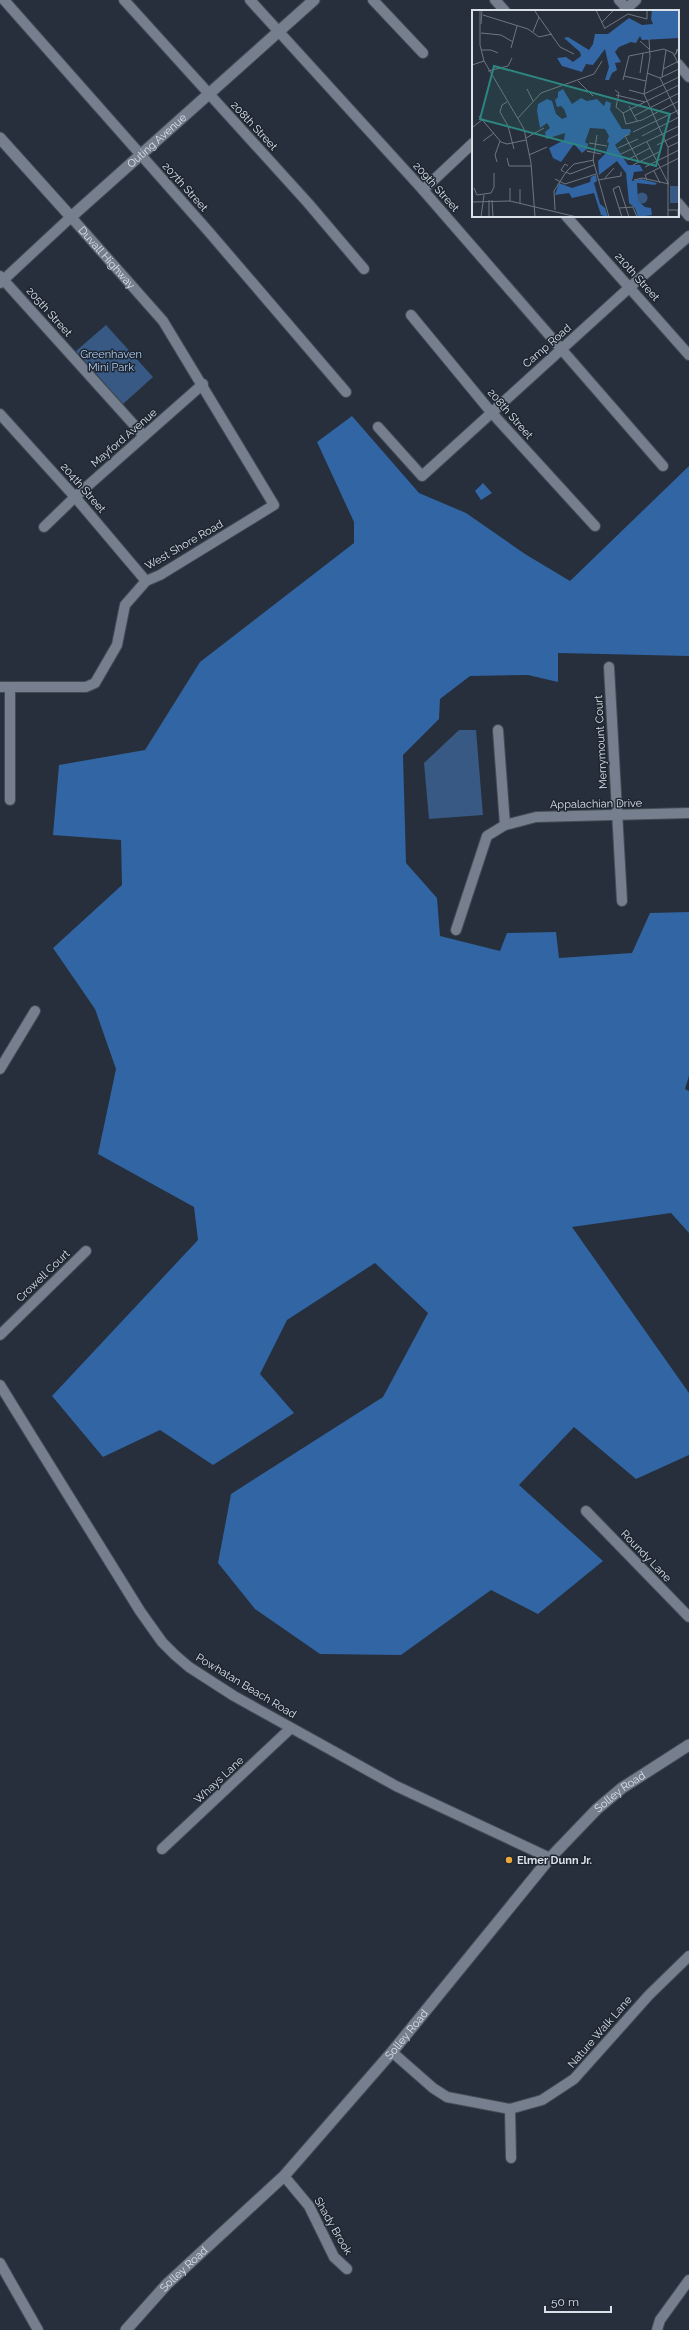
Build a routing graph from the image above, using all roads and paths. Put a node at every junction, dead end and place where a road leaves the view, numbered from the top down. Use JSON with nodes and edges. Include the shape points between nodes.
{"nodes":[{"id":1,"x":4,"y":0,"type":"edge"},
{"id":2,"x":124,"y":0,"type":"edge"},
{"id":3,"x":250,"y":0,"type":"edge"},
{"id":4,"x":314,"y":0,"type":"edge"},
{"id":5,"x":373,"y":0,"type":"edge"},
{"id":6,"x":495,"y":0,"type":"edge"},
{"id":7,"x":620,"y":0,"type":"edge"},
{"id":8,"x":636,"y":0,"type":"edge"},
{"id":9,"x":504,"y":10,"type":"edge"},
{"id":10,"x":627,"y":10,"type":"edge"},
{"id":11,"x":278,"y":32,"type":"junction"},
{"id":12,"x":423,"y":53,"type":"dead end"},
{"id":13,"x":679,"y":65,"type":"edge"},
{"id":14,"x":689,"y":76,"type":"edge"},
{"id":15,"x":208,"y":94,"type":"junction"},
{"id":16,"x":0,"y":138,"type":"edge"},
{"id":17,"x":472,"y":143,"type":"edge"},
{"id":18,"x":140,"y":156,"type":"junction"},
{"id":19,"x":423,"y":190,"type":"junction"},
{"id":20,"x":679,"y":205,"type":"edge"},
{"id":21,"x":689,"y":216,"type":"edge"},
{"id":22,"x":71,"y":217,"type":"junction"},
{"id":23,"x":567,"y":217,"type":"edge"},
{"id":24,"x":689,"y":236,"type":"edge"},
{"id":25,"x":364,"y":270,"type":"dead end"},
{"id":26,"x":1,"y":280,"type":"edge"},
{"id":27,"x":630,"y":287,"type":"junction"},
{"id":28,"x":411,"y":316,"type":"dead end"},
{"id":29,"x":560,"y":349,"type":"junction"},
{"id":30,"x":689,"y":355,"type":"edge"},
{"id":31,"x":202,"y":384,"type":"junction"},
{"id":32,"x":346,"y":392,"type":"dead end"},
{"id":33,"x":491,"y":412,"type":"junction"},
{"id":34,"x":0,"y":414,"type":"edge"},
{"id":35,"x":378,"y":426,"type":"dead end"},
{"id":36,"x":144,"y":436,"type":"junction"},
{"id":37,"x":663,"y":466,"type":"dead end"},
{"id":38,"x":75,"y":496,"type":"junction"},
{"id":39,"x":595,"y":526,"type":"dead end"},
{"id":40,"x":44,"y":527,"type":"dead end"},
{"id":41,"x":146,"y":581,"type":"junction"},
{"id":42,"x":609,"y":668,"type":"dead end"},
{"id":43,"x":5,"y":687,"type":"edge"},
{"id":44,"x":498,"y":730,"type":"dead end"},
{"id":45,"x":10,"y":800,"type":"dead end"},
{"id":46,"x":689,"y":813,"type":"edge"},
{"id":47,"x":617,"y":816,"type":"junction"},
{"id":48,"x":504,"y":825,"type":"junction"},
{"id":49,"x":622,"y":901,"type":"dead end"},
{"id":50,"x":456,"y":930,"type":"dead end"},
{"id":51,"x":34,"y":1011,"type":"dead end"},
{"id":52,"x":0,"y":1070,"type":"edge"},
{"id":53,"x":86,"y":1251,"type":"dead end"},
{"id":54,"x":0,"y":1335,"type":"edge"},
{"id":55,"x":0,"y":1385,"type":"edge"},
{"id":56,"x":586,"y":1511,"type":"dead end"},
{"id":57,"x":689,"y":1617,"type":"edge"},
{"id":58,"x":291,"y":1728,"type":"junction"},
{"id":59,"x":689,"y":1745,"type":"edge"},
{"id":60,"x":162,"y":1850,"type":"dead end"},
{"id":61,"x":550,"y":1858,"type":"junction"},
{"id":62,"x":689,"y":1956,"type":"edge"},
{"id":63,"x":392,"y":2052,"type":"junction"},
{"id":64,"x":510,"y":2109,"type":"junction"},
{"id":65,"x":511,"y":2158,"type":"dead end"},
{"id":66,"x":284,"y":2176,"type":"junction"},
{"id":67,"x":0,"y":2264,"type":"edge"},
{"id":68,"x":347,"y":2268,"type":"dead end"},
{"id":69,"x":689,"y":2280,"type":"edge"},
{"id":70,"x":686,"y":2291,"type":"edge"},
{"id":71,"x":38,"y":2330,"type":"edge"},
{"id":72,"x":126,"y":2330,"type":"edge"},
{"id":73,"x":657,"y":2330,"type":"edge"}],
"edges":[{"from":1,"to":18,"type":"street","name":"207th Street"},
{"from":2,"to":15,"type":"street","name":"208th Street"},
{"from":3,"to":11,"type":"street","name":"209th Street"},
{"from":4,"to":11,"type":"main road","name":"Outing Avenue"},
{"from":5,"to":12,"type":"street"},
{"from":6,"to":9,"type":"street"},
{"from":7,"to":10,"type":"street"},
{"from":8,"to":10,"type":"street"},
{"from":11,"to":15,"type":"main road","name":"Outing Avenue"},
{"from":11,"to":19,"type":"street","name":"209th Street"},
{"from":13,"to":14,"type":"street"},
{"from":15,"to":18,"type":"main road","name":"Outing Avenue"},
{"from":15,"to":25,"type":"street","name":"208th Street","via":[[308,202]]},
{"from":16,"to":22,"type":"main road","name":"Duvall Highway"},
{"from":17,"to":19,"type":"street"},
{"from":18,"to":22,"type":"main road","name":"Outing Avenue"},
{"from":18,"to":32,"type":"street","name":"207th Street","via":[[209,232]]},
{"from":19,"to":29,"type":"street","name":"209th Street"},
{"from":20,"to":21,"type":"street"},
{"from":22,"to":26,"type":"street","name":"Outing Avenue"},
{"from":22,"to":31,"type":"street","name":"Duvall Highway","via":[[163,321]]},
{"from":23,"to":27,"type":"street","name":"210th Street"},
{"from":24,"to":27,"type":"street","name":"Camp Road"},
{"from":26,"to":36,"type":"street","name":"205th Street"},
{"from":27,"to":29,"type":"street","name":"Camp Road"},
{"from":27,"to":30,"type":"street","name":"210th Street"},
{"from":28,"to":33,"type":"street","name":"208th Street"},
{"from":29,"to":33,"type":"street","name":"Camp Road"},
{"from":29,"to":37,"type":"street","name":"209th Street"},
{"from":31,"to":36,"type":"street","name":"Mayford Avenue"},
{"from":31,"to":41,"type":"street","name":"West Shore Road","via":[[274,505]]},
{"from":33,"to":35,"type":"street","name":"Camp Road","via":[[422,476]]},
{"from":33,"to":39,"type":"street","name":"208th Street"},
{"from":34,"to":38,"type":"street","name":"204th Street"},
{"from":36,"to":38,"type":"street","name":"Mayford Avenue"},
{"from":38,"to":40,"type":"street","name":"Mayford Avenue"},
{"from":38,"to":41,"type":"street","name":"204th Street"},
{"from":41,"to":43,"type":"street","name":"West Shore Road","via":[[125,605],[117,645],[95,683],[86,687]]},
{"from":42,"to":47,"type":"street","name":"Merrymount Court"},
{"from":43,"to":45,"type":"street"},
{"from":44,"to":48,"type":"street"},
{"from":46,"to":47,"type":"street","name":"Appalachian Drive"},
{"from":47,"to":48,"type":"street","name":"Appalachian Drive","via":[[536,817]]},
{"from":47,"to":49,"type":"street","name":"Merrymount Court"},
{"from":48,"to":50,"type":"street","name":"Appalachian Drive","via":[[487,836]]},
{"from":51,"to":52,"type":"street"},
{"from":53,"to":54,"type":"street","name":"Crowell Court"},
{"from":55,"to":58,"type":"street","name":"Powhatan Beach Road","via":[[140,1611],[162,1642],[189,1667]]},
{"from":56,"to":57,"type":"street","name":"Roundy Lane"},
{"from":58,"to":60,"type":"street","name":"Whays Lane"},
{"from":58,"to":61,"type":"street","name":"Powhatan Beach Road","via":[[396,1786]]},
{"from":59,"to":61,"type":"main road","name":"Solley Road","via":[[622,1788],[597,1809]]},
{"from":61,"to":63,"type":"main road","name":"Solley Road"},
{"from":62,"to":64,"type":"street","name":"Nature Walk Lane","via":[[649,1995],[574,2079],[542,2100]]},
{"from":63,"to":64,"type":"street","name":"Nature Walk Lane","via":[[447,2097]]},
{"from":63,"to":66,"type":"main road","name":"Solley Road"},
{"from":64,"to":65,"type":"street"},
{"from":66,"to":68,"type":"street","name":"Shady Brook","via":[[309,2206],[334,2257]]},
{"from":66,"to":72,"type":"main road","name":"Solley Road","via":[[167,2284]]},
{"from":67,"to":71,"type":"street"},
{"from":69,"to":70,"type":"street"},
{"from":70,"to":73,"type":"street","via":[[660,2320]]}]}
